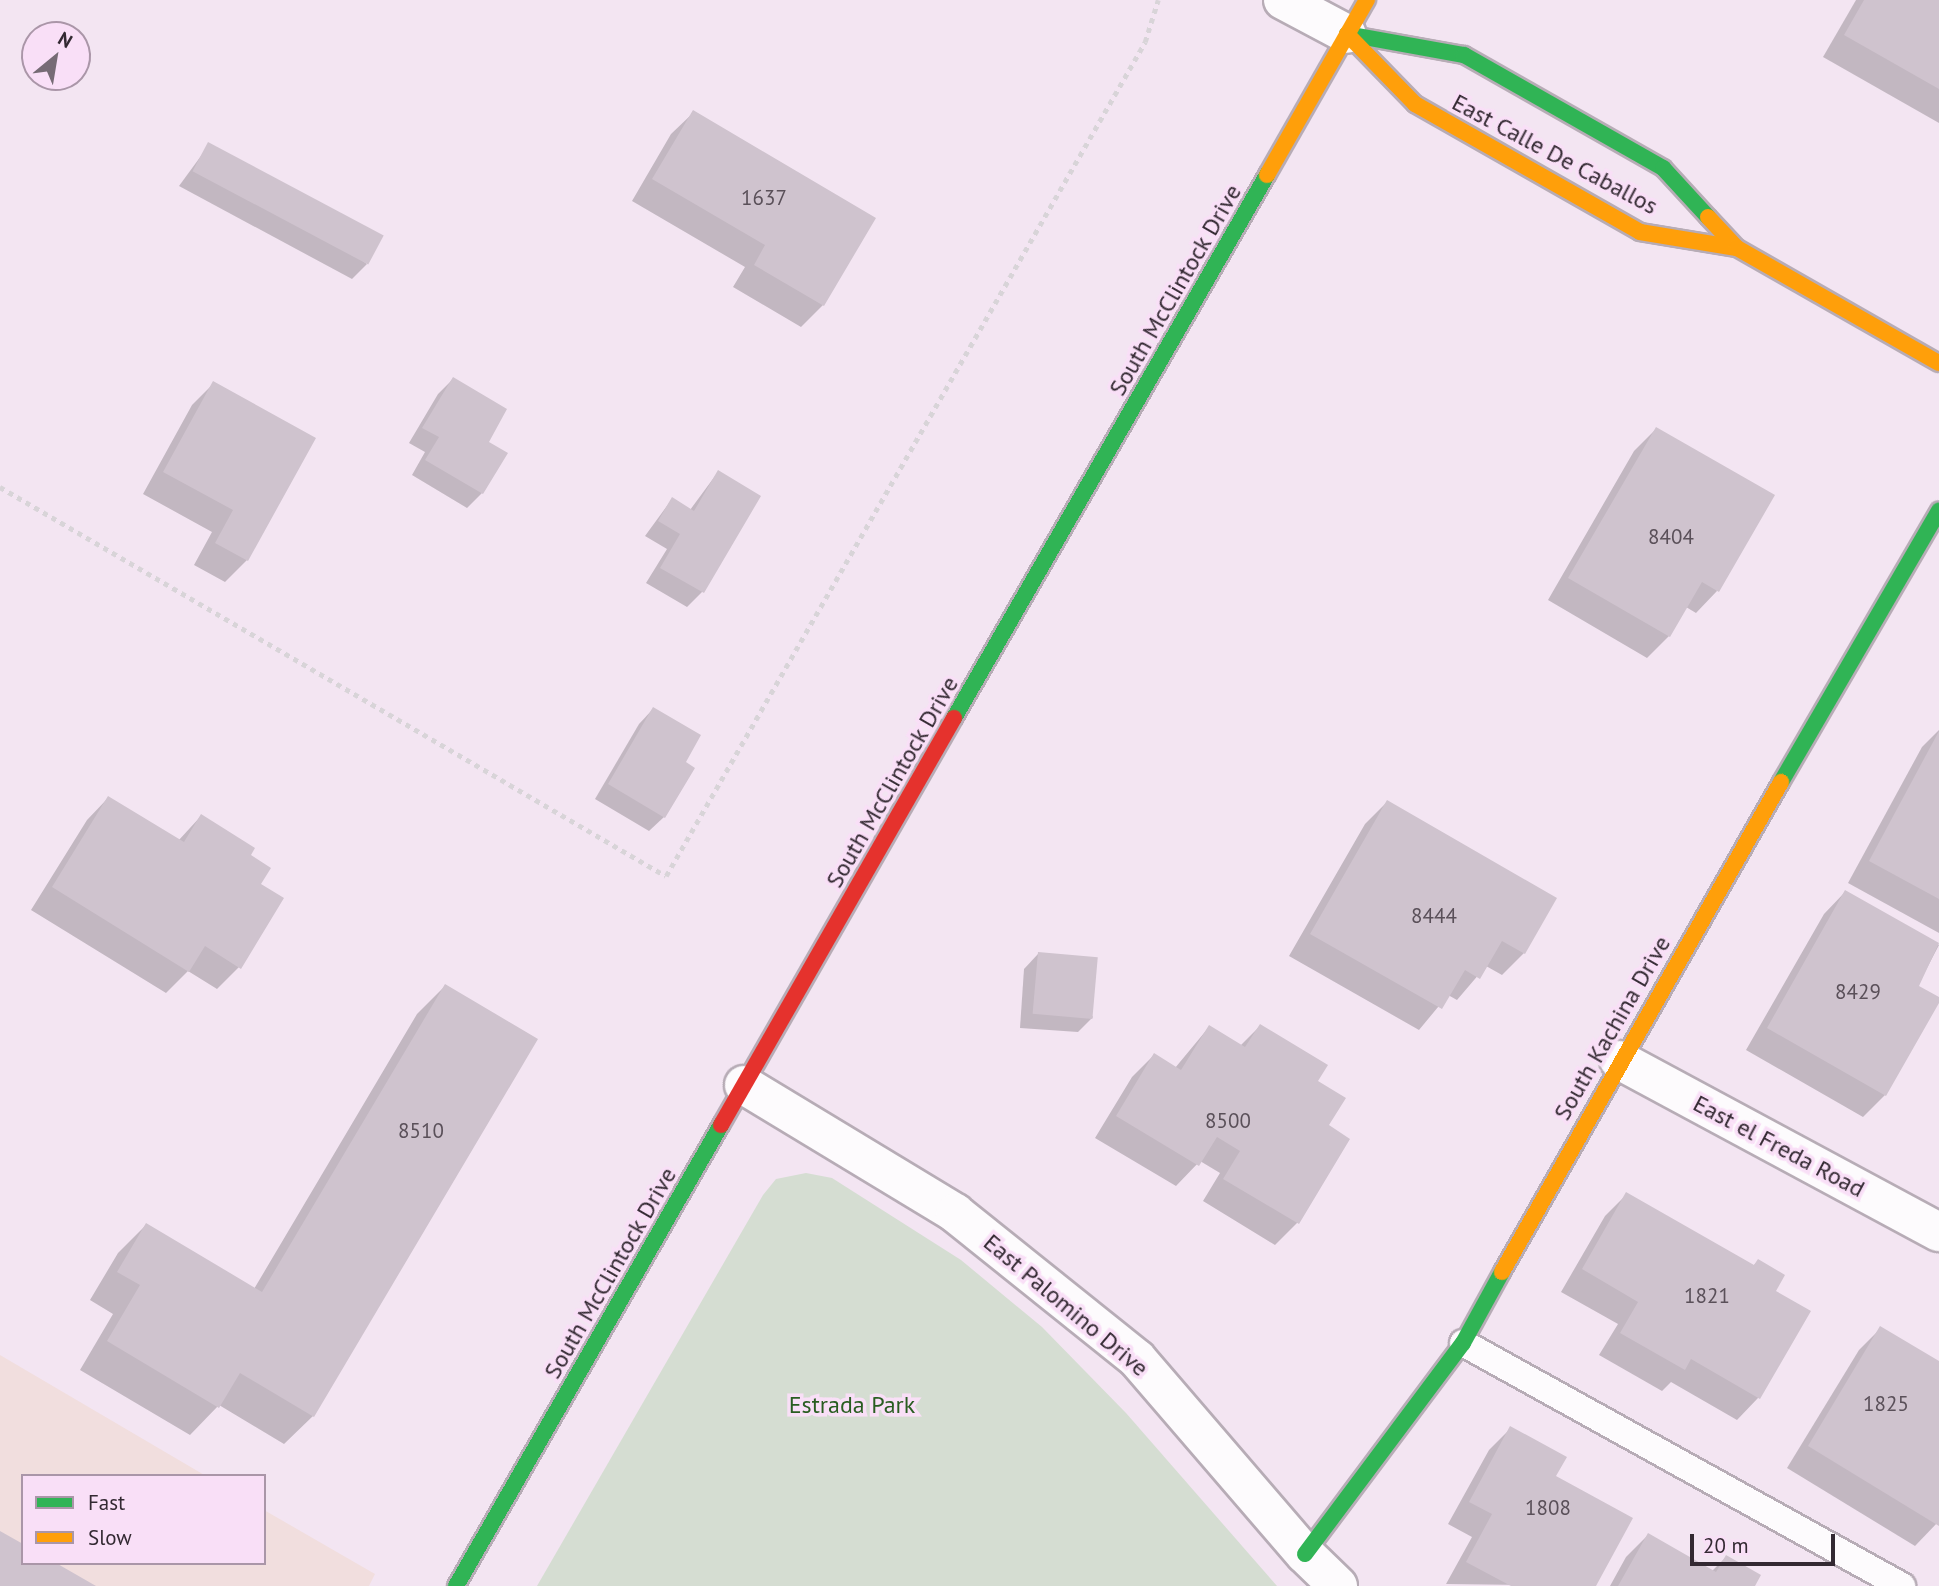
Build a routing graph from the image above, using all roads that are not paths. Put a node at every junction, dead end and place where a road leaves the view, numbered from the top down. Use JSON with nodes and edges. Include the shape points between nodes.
{"nodes":[{"id":1,"x":1283,"y":0,"type":"edge"},
{"id":2,"x":1367,"y":0,"type":"edge"},
{"id":3,"x":1348,"y":34,"type":"junction"},
{"id":4,"x":1737,"y":248,"type":"junction"},
{"id":5,"x":1939,"y":363,"type":"edge"},
{"id":6,"x":1939,"y":511,"type":"edge"},
{"id":7,"x":1619,"y":1059,"type":"junction"},
{"id":8,"x":744,"y":1085,"type":"junction"},
{"id":9,"x":1939,"y":1232,"type":"edge"},
{"id":10,"x":1463,"y":1343,"type":"junction"},
{"id":11,"x":1305,"y":1554,"type":"junction"},
{"id":12,"x":456,"y":1586,"type":"edge"},
{"id":13,"x":1338,"y":1586,"type":"edge"},
{"id":14,"x":1902,"y":1586,"type":"edge"}],
"edges":[{"from":1,"to":3,"type":"street"},
{"from":2,"to":3,"type":"street","name":"South McClintock Drive"},
{"from":3,"to":4,"type":"street","name":"East Calle De Caballos","via":[[1415,104],[1640,232]]},
{"from":3,"to":4,"type":"street","name":"East Calle De Caballos","via":[[1464,55],[1663,168]]},
{"from":3,"to":8,"type":"street","name":"South McClintock Drive"},
{"from":4,"to":5,"type":"street"},
{"from":6,"to":7,"type":"street","name":"South Kachina Drive"},
{"from":7,"to":9,"type":"street","name":"East el Freda Road"},
{"from":7,"to":10,"type":"street","name":"South Kachina Drive"},
{"from":8,"to":11,"type":"street","name":"East Palomino Drive","via":[[955,1213],[1137,1359]]},
{"from":8,"to":12,"type":"street","name":"South McClintock Drive"},
{"from":10,"to":11,"type":"street","name":"South Kachina Drive"},
{"from":10,"to":14,"type":"lane"},
{"from":11,"to":13,"type":"street","name":"East Palomino Drive"}]}
